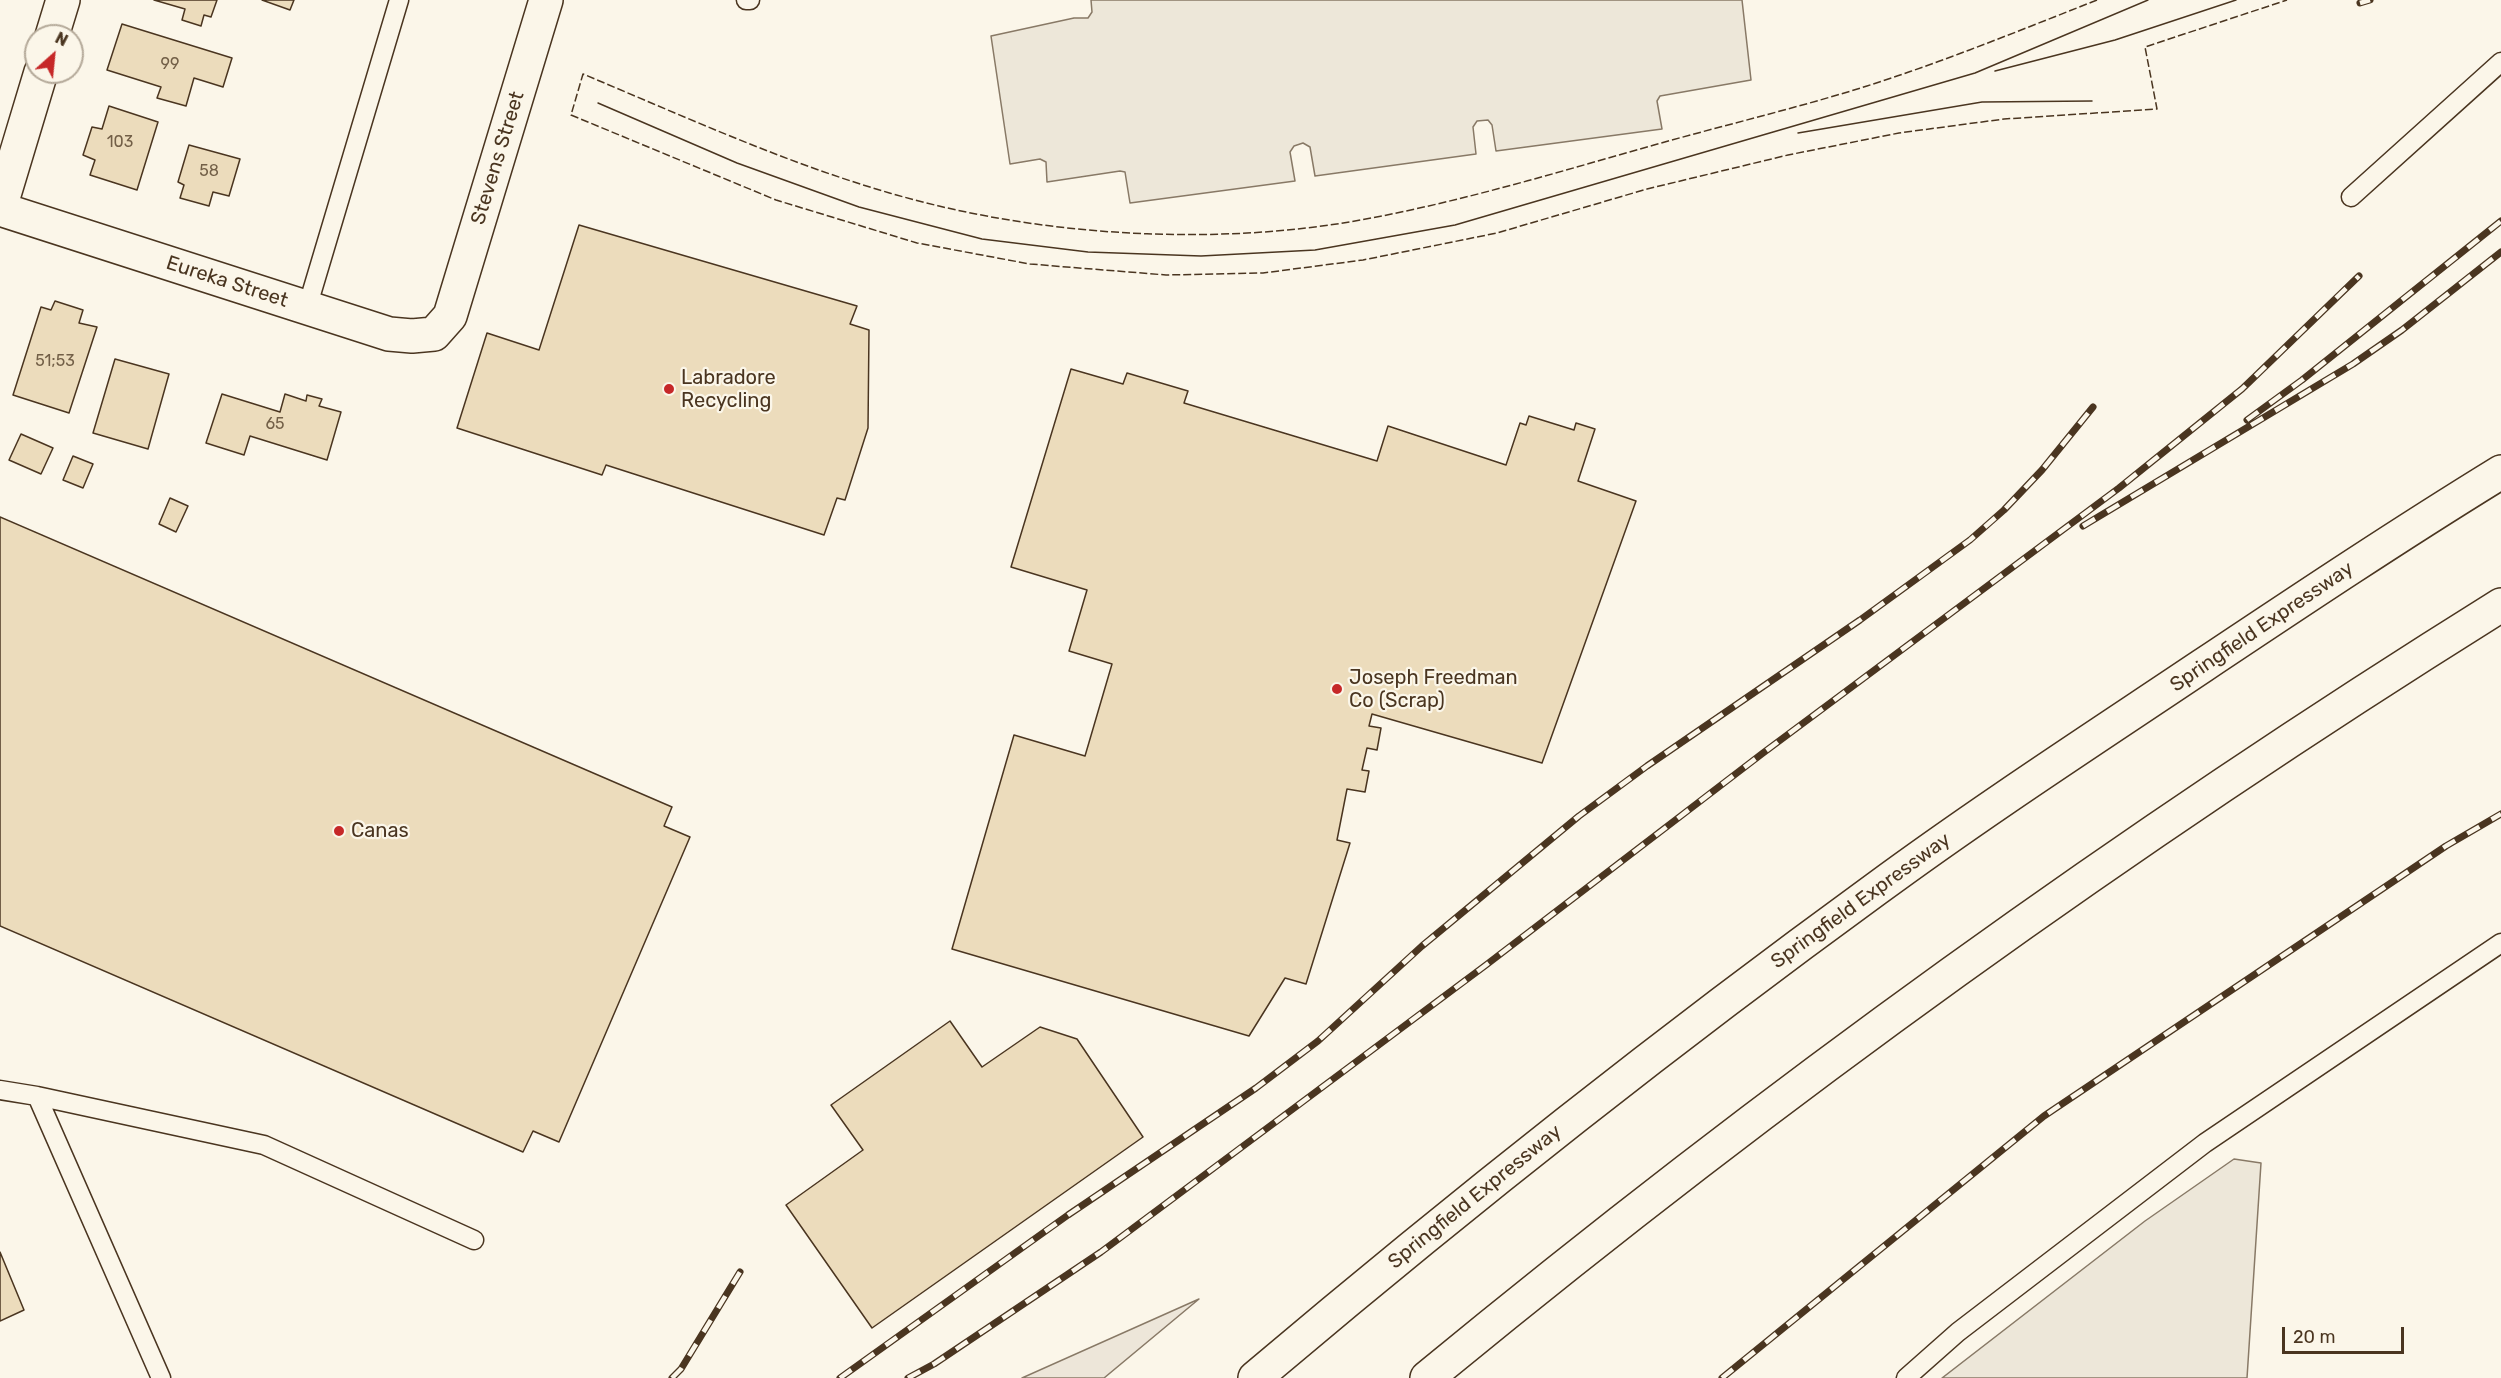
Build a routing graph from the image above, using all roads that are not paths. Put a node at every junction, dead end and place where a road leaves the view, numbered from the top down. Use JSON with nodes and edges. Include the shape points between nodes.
{"nodes":[{"id":1,"x":63,"y":0,"type":"edge"},
{"id":2,"x":399,"y":0,"type":"edge"},
{"id":3,"x":546,"y":0,"type":"edge"},
{"id":4,"x":56,"y":24,"type":"edge"},
{"id":5,"x":2501,"y":62,"type":"edge"},
{"id":6,"x":37,"y":84,"type":"edge"},
{"id":7,"x":2351,"y":197,"type":"dead end"},
{"id":8,"x":0,"y":208,"type":"edge"},
{"id":9,"x":307,"y":308,"type":"junction"},
{"id":10,"x":450,"y":316,"type":"joint"},
{"id":11,"x":2501,"y":472,"type":"edge"},
{"id":12,"x":2501,"y":605,"type":"edge"},
{"id":13,"x":2501,"y":943,"type":"edge"},
{"id":14,"x":0,"y":1090,"type":"edge"},
{"id":15,"x":37,"y":1096,"type":"junction"},
{"id":16,"x":474,"y":1240,"type":"dead end"},
{"id":17,"x":161,"y":1378,"type":"edge"},
{"id":18,"x":1255,"y":1378,"type":"edge"},
{"id":19,"x":1427,"y":1378,"type":"edge"},
{"id":20,"x":1906,"y":1378,"type":"edge"}],
"edges":[{"from":1,"to":4,"type":"main road"},
{"from":2,"to":9,"type":"lane"},
{"from":3,"to":10,"type":"main road","name":"Stevens Street"},
{"from":5,"to":7,"type":"lane"},
{"from":6,"to":8,"type":"main road"},
{"from":8,"to":9,"type":"main road","name":"Eureka Street"},
{"from":9,"to":10,"type":"main road","name":"Eureka Street","via":[[389,334],[412,336],[434,334]]},
{"from":11,"to":18,"type":"main road","name":"Springfield Expressway","via":[[2328,582],[1867,895],[1569,1122]]},
{"from":12,"to":19,"type":"main road","via":[[2111,859],[1943,979],[1723,1142]]},
{"from":13,"to":20,"type":"lane","via":[[2205,1143],[1958,1332]]},
{"from":14,"to":15,"type":"lane"},
{"from":15,"to":16,"type":"lane","via":[[264,1145]]},
{"from":15,"to":17,"type":"lane"}]}
